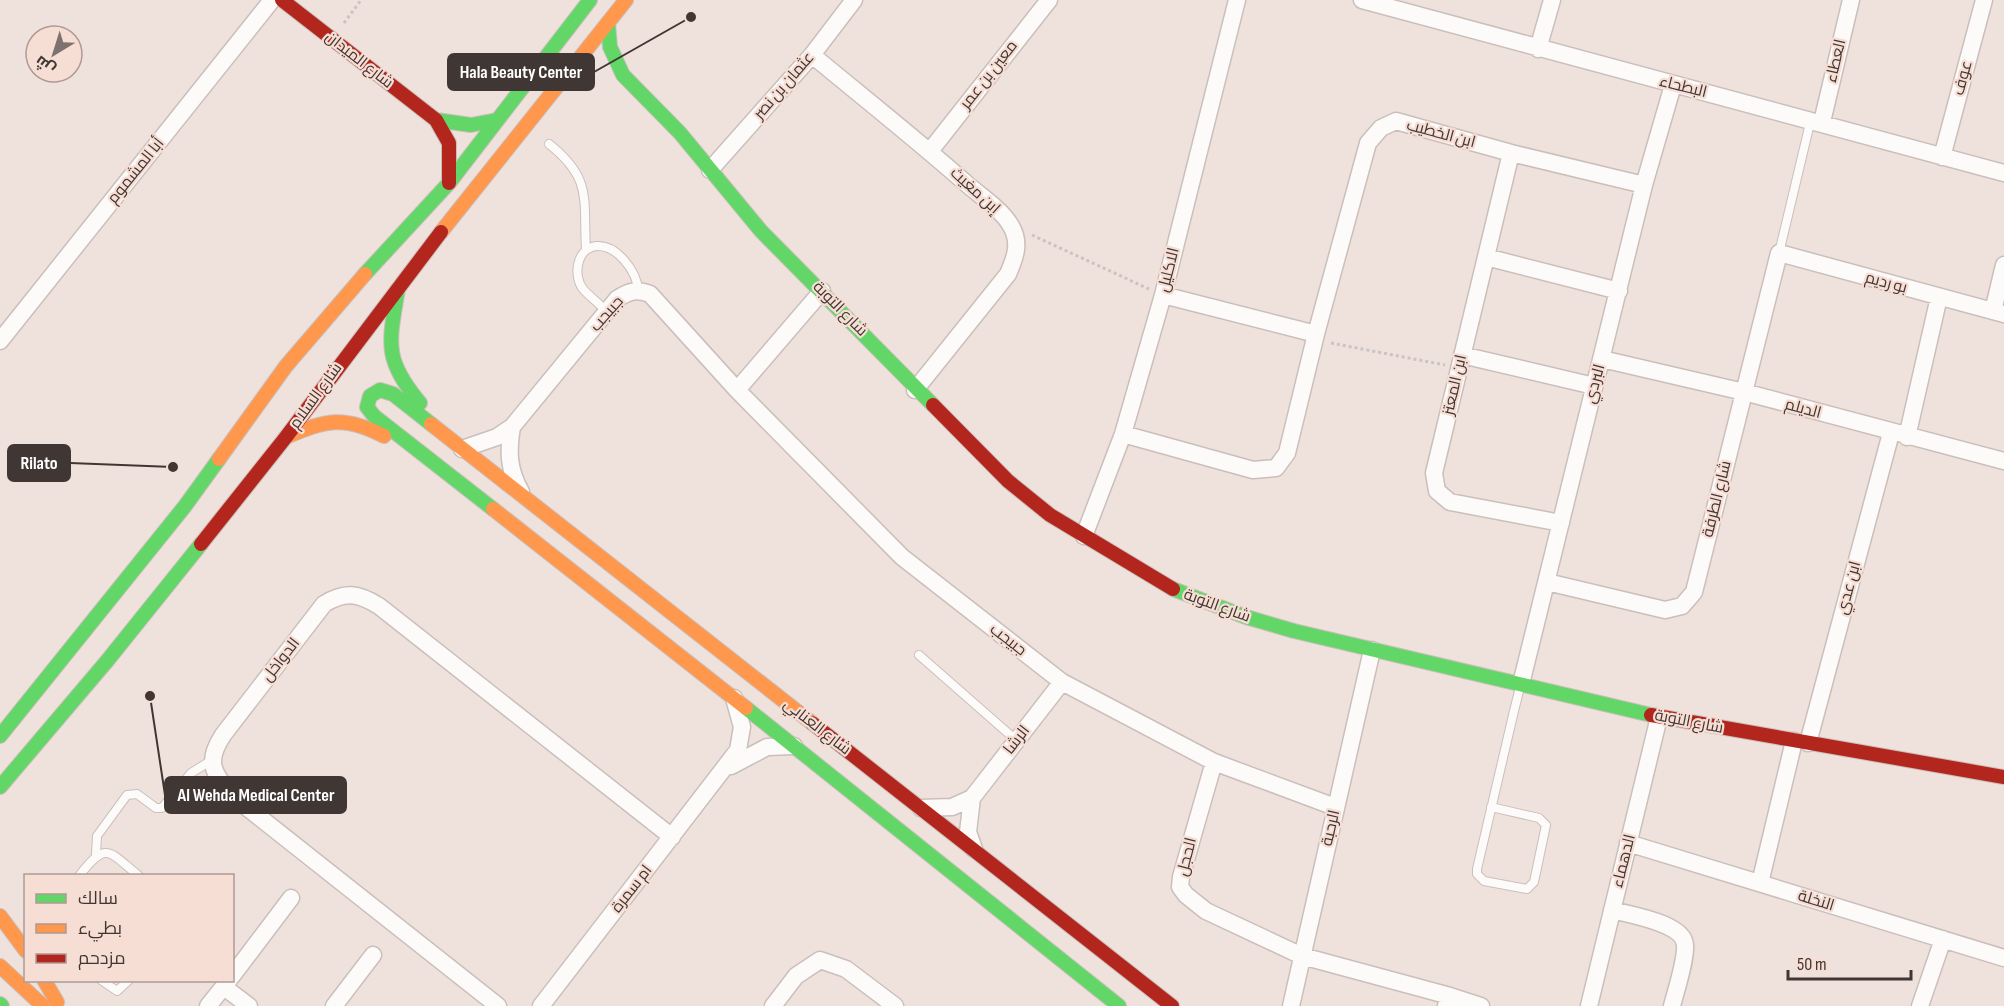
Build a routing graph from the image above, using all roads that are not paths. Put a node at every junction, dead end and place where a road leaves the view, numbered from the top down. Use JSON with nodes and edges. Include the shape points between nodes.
{"nodes":[{"id":1,"x":272,"y":0,"type":"edge"},
{"id":2,"x":282,"y":0,"type":"edge"},
{"id":3,"x":590,"y":0,"type":"edge"},
{"id":4,"x":626,"y":0,"type":"edge"},
{"id":5,"x":854,"y":0,"type":"edge"},
{"id":6,"x":1049,"y":0,"type":"edge"},
{"id":7,"x":1238,"y":0,"type":"edge"},
{"id":8,"x":1362,"y":0,"type":"edge"},
{"id":9,"x":1552,"y":0,"type":"edge"},
{"id":10,"x":1851,"y":0,"type":"edge"},
{"id":11,"x":1984,"y":0,"type":"edge"},
{"id":12,"x":1402,"y":5,"type":"edge"},
{"id":13,"x":608,"y":23,"type":"junction"},
{"id":14,"x":1538,"y":49,"type":"junction"},
{"id":15,"x":812,"y":55,"type":"junction"},
{"id":16,"x":568,"y":75,"type":"junction"},
{"id":17,"x":623,"y":75,"type":"junction"},
{"id":18,"x":1673,"y":85,"type":"junction"},
{"id":19,"x":436,"y":120,"type":"junction"},
{"id":20,"x":497,"y":120,"type":"junction"},
{"id":21,"x":1816,"y":121,"type":"junction"},
{"id":22,"x":549,"y":144,"type":"dead end"},
{"id":23,"x":930,"y":151,"type":"junction"},
{"id":24,"x":1511,"y":153,"type":"junction"},
{"id":25,"x":1942,"y":156,"type":"junction"},
{"id":26,"x":710,"y":170,"type":"junction"},
{"id":27,"x":2004,"y":173,"type":"edge"},
{"id":28,"x":449,"y":183,"type":"junction"},
{"id":29,"x":1644,"y":185,"type":"junction"},
{"id":30,"x":586,"y":250,"type":"junction"},
{"id":31,"x":1779,"y":254,"type":"junction"},
{"id":32,"x":1486,"y":257,"type":"junction"},
{"id":33,"x":2004,"y":265,"type":"edge"},
{"id":34,"x":398,"y":286,"type":"junction"},
{"id":35,"x":638,"y":290,"type":"junction"},
{"id":36,"x":822,"y":291,"type":"junction"},
{"id":37,"x":1619,"y":291,"type":"junction"},
{"id":38,"x":1163,"y":295,"type":"junction"},
{"id":39,"x":1939,"y":297,"type":"junction"},
{"id":40,"x":607,"y":312,"type":"junction"},
{"id":41,"x":1999,"y":312,"type":"edge"},
{"id":42,"x":1315,"y":337,"type":"junction"},
{"id":43,"x":0,"y":341,"type":"edge"},
{"id":44,"x":1602,"y":359,"type":"junction"},
{"id":45,"x":1460,"y":361,"type":"junction"},
{"id":46,"x":1594,"y":386,"type":"junction"},
{"id":47,"x":737,"y":390,"type":"junction"},
{"id":48,"x":915,"y":390,"type":"junction"},
{"id":49,"x":1744,"y":392,"type":"junction"},
{"id":50,"x":512,"y":427,"type":"junction"},
{"id":51,"x":1123,"y":434,"type":"junction"},
{"id":52,"x":1899,"y":435,"type":"junction"},
{"id":53,"x":286,"y":437,"type":"junction"},
{"id":54,"x":462,"y":449,"type":"junction"},
{"id":55,"x":2004,"y":462,"type":"edge"},
{"id":56,"x":458,"y":481,"type":"junction"},
{"id":57,"x":522,"y":496,"type":"junction"},
{"id":58,"x":1561,"y":523,"type":"junction"},
{"id":59,"x":1084,"y":536,"type":"junction"},
{"id":60,"x":1547,"y":582,"type":"junction"},
{"id":61,"x":1372,"y":650,"type":"junction"},
{"id":62,"x":919,"y":656,"type":"dead end"},
{"id":63,"x":1062,"y":682,"type":"junction"},
{"id":64,"x":1521,"y":684,"type":"junction"},
{"id":65,"x":734,"y":698,"type":"junction"},
{"id":66,"x":32,"y":699,"type":"junction"},
{"id":67,"x":1659,"y":717,"type":"junction"},
{"id":68,"x":0,"y":736,"type":"edge"},
{"id":69,"x":1017,"y":741,"type":"junction"},
{"id":70,"x":1801,"y":742,"type":"junction"},
{"id":71,"x":794,"y":746,"type":"junction"},
{"id":72,"x":0,"y":754,"type":"edge"},
{"id":73,"x":212,"y":759,"type":"junction"},
{"id":74,"x":1214,"y":762,"type":"junction"},
{"id":75,"x":723,"y":771,"type":"junction"},
{"id":76,"x":11,"y":775,"type":"junction"},
{"id":77,"x":2004,"y":777,"type":"edge"},
{"id":78,"x":0,"y":787,"type":"edge"},
{"id":79,"x":972,"y":798,"type":"junction"},
{"id":80,"x":0,"y":804,"type":"edge"},
{"id":81,"x":1335,"y":807,"type":"junction"},
{"id":82,"x":1491,"y":807,"type":"junction"},
{"id":83,"x":921,"y":808,"type":"junction"},
{"id":84,"x":672,"y":837,"type":"junction"},
{"id":85,"x":1628,"y":843,"type":"junction"},
{"id":86,"x":974,"y":850,"type":"junction"},
{"id":87,"x":96,"y":854,"type":"junction"},
{"id":88,"x":81,"y":874,"type":"edge"},
{"id":89,"x":136,"y":874,"type":"edge"},
{"id":90,"x":1760,"y":884,"type":"junction"},
{"id":91,"x":291,"y":898,"type":"dead end"},
{"id":92,"x":1612,"y":910,"type":"junction"},
{"id":93,"x":0,"y":916,"type":"edge"},
{"id":94,"x":1942,"y":939,"type":"junction"},
{"id":95,"x":373,"y":955,"type":"dead end"},
{"id":96,"x":1302,"y":956,"type":"junction"},
{"id":97,"x":19,"y":957,"type":"edge"},
{"id":98,"x":2004,"y":958,"type":"edge"},
{"id":99,"x":0,"y":966,"type":"edge"},
{"id":100,"x":234,"y":974,"type":"edge"},
{"id":101,"x":37,"y":982,"type":"edge"},
{"id":102,"x":44,"y":982,"type":"edge"},
{"id":103,"x":103,"y":982,"type":"edge"},
{"id":104,"x":128,"y":982,"type":"edge"},
{"id":105,"x":228,"y":982,"type":"edge"},
{"id":106,"x":230,"y":982,"type":"edge"},
{"id":107,"x":1448,"y":1001,"type":"edge"},
{"id":108,"x":53,"y":1005,"type":"edge"},
{"id":109,"x":208,"y":1006,"type":"edge"},
{"id":110,"x":249,"y":1006,"type":"edge"},
{"id":111,"x":334,"y":1006,"type":"edge"},
{"id":112,"x":498,"y":1006,"type":"edge"},
{"id":113,"x":541,"y":1006,"type":"edge"},
{"id":114,"x":773,"y":1006,"type":"edge"},
{"id":115,"x":895,"y":1006,"type":"edge"},
{"id":116,"x":1119,"y":1006,"type":"edge"},
{"id":117,"x":1172,"y":1006,"type":"edge"},
{"id":118,"x":1291,"y":1006,"type":"edge"},
{"id":119,"x":1481,"y":1006,"type":"edge"},
{"id":120,"x":1589,"y":1006,"type":"edge"},
{"id":121,"x":1672,"y":1006,"type":"edge"},
{"id":122,"x":1920,"y":1006,"type":"edge"}],
"edges":[{"from":1,"to":43,"type":"street","name":"أبا المشموم"},
{"from":2,"to":19,"type":"street","name":"شارع الميدان"},
{"from":3,"to":20,"type":"street"},
{"from":4,"to":13,"type":"street","name":"شارع السلام"},
{"from":5,"to":15,"type":"street","name":"عثمان بن نصر"},
{"from":6,"to":23,"type":"street","name":"معين بن عمر"},
{"from":7,"to":38,"type":"street","name":"الاكليل"},
{"from":8,"to":12,"type":"street","name":"البطحاء"},
{"from":9,"to":14,"type":"street"},
{"from":10,"to":21,"type":"street","name":"العطاء"},
{"from":11,"to":25,"type":"street","name":"عوف"},
{"from":12,"to":14,"type":"street","name":"البطحاء"},
{"from":13,"to":16,"type":"street","name":"شارع السلام"},
{"from":13,"to":17,"type":"street","name":"شارع التوبة","via":[[610,47]]},
{"from":14,"to":18,"type":"street","name":"البطحاء"},
{"from":15,"to":23,"type":"street","name":"إبن مغيث"},
{"from":15,"to":26,"type":"street","name":"عثمان بن نصر"},
{"from":16,"to":17,"type":"street","name":"شارع التوبة","via":[[600,66]]},
{"from":16,"to":34,"type":"street","name":"شارع السلام"},
{"from":17,"to":26,"type":"street","name":"شارع التوبة"},
{"from":18,"to":21,"type":"street","name":"البطحاء"},
{"from":18,"to":29,"type":"street","name":"البردي"},
{"from":19,"to":20,"type":"street","name":"شارع الميدان","via":[[471,125]]},
{"from":19,"to":28,"type":"street","name":"شارع الميدان","via":[[449,143]]},
{"from":20,"to":28,"type":"street"},
{"from":21,"to":25,"type":"street","name":"البطحاء"},
{"from":21,"to":31,"type":"lane"},
{"from":22,"to":30,"type":"lane","via":[[568,159],[581,183]]},
{"from":23,"to":48,"type":"street","name":"إبن مغيث","via":[[1011,225],[1017,241],[1008,274]]},
{"from":24,"to":29,"type":"street","name":"ابن الخطيب"},
{"from":24,"to":32,"type":"street","name":"ابن المعتز"},
{"from":24,"to":42,"type":"street","name":"ابن الخطيب","via":[[1396,122],[1381,128],[1368,143]]},
{"from":25,"to":27,"type":"street","name":"البطحاء"},
{"from":26,"to":36,"type":"street","name":"شارع التوبة","via":[[761,231]]},
{"from":28,"to":66,"type":"street","via":[[301,348],[185,506]]},
{"from":29,"to":37,"type":"street","name":"البردي"},
{"from":30,"to":35,"type":"lane","via":[[596,246],[622,258],[634,270]]},
{"from":30,"to":40,"type":"lane","via":[[578,263],[577,276],[583,288]]},
{"from":31,"to":39,"type":"street","name":"بو رديم"},
{"from":31,"to":49,"type":"street","name":"شارع الطرفة"},
{"from":32,"to":37,"type":"street"},
{"from":32,"to":45,"type":"street","name":"ابن المعتز"},
{"from":33,"to":41,"type":"street","name":"بو رديم"},
{"from":34,"to":53,"type":"street","name":"شارع السلام"},
{"from":34,"to":54,"type":"street","via":[[390,347],[394,371]]},
{"from":35,"to":40,"type":"street","name":"جبيجب","via":[[617,299]]},
{"from":35,"to":47,"type":"street","name":"جبيجب","via":[[659,303]]},
{"from":36,"to":47,"type":"street"},
{"from":36,"to":48,"type":"street","name":"شارع التوبة"},
{"from":37,"to":44,"type":"street","name":"البردي"},
{"from":38,"to":42,"type":"street"},
{"from":38,"to":51,"type":"street","name":"الاكليل"},
{"from":39,"to":41,"type":"street","name":"بو رديم"},
{"from":39,"to":52,"type":"street","name":"ابن عدي"},
{"from":40,"to":50,"type":"street","name":"جبيجب"},
{"from":42,"to":51,"type":"street","name":"ابن الخطيب","via":[[1287,453],[1276,468],[1253,470]]},
{"from":44,"to":46,"type":"street","name":"البردي"},
{"from":44,"to":49,"type":"street","name":"الديلم"},
{"from":45,"to":46,"type":"street"},
{"from":45,"to":58,"type":"street","name":"ابن المعتز","via":[[1434,473],[1437,490],[1450,502]]},
{"from":46,"to":58,"type":"street","name":"البردي"},
{"from":47,"to":63,"type":"street","name":"جبيجب","via":[[902,557]]},
{"from":48,"to":59,"type":"street","name":"شارع التوبة","via":[[1008,481]]},
{"from":49,"to":52,"type":"street","name":"الديلم"},
{"from":49,"to":60,"type":"street","name":"شارع الطرفة","via":[[1694,592],[1682,606],[1665,610]]},
{"from":50,"to":54,"type":"street","name":"جبيجب","via":[[497,437]]},
{"from":50,"to":57,"type":"street","via":[[510,465]]},
{"from":51,"to":59,"type":"street","name":"الاكليل"},
{"from":52,"to":55,"type":"street","name":"الديلم"},
{"from":52,"to":70,"type":"street","name":"ابن عدي"},
{"from":53,"to":56,"type":"street","via":[[328,420],[352,421],[383,435]]},
{"from":53,"to":76,"type":"street","name":"شارع السلام","via":[[107,662]]},
{"from":54,"to":56,"type":"street","via":[[387,390],[370,396],[370,412]]},
{"from":54,"to":57,"type":"street","name":"شارع العنابي"},
{"from":56,"to":65,"type":"street","name":"شارع العنابي"},
{"from":57,"to":83,"type":"street","name":"شارع العنابي"},
{"from":58,"to":60,"type":"street","name":"البردي"},
{"from":59,"to":61,"type":"street","name":"شارع التوبة","via":[[1134,568],[1201,601]]},
{"from":60,"to":64,"type":"street","name":"البردي"},
{"from":61,"to":64,"type":"street","name":"شارع التوبة"},
{"from":61,"to":81,"type":"street","name":"الرحبة"},
{"from":62,"to":69,"type":"lane"},
{"from":63,"to":69,"type":"street","name":"الرشا"},
{"from":63,"to":74,"type":"street","name":"جبيجب"},
{"from":64,"to":67,"type":"street","name":"شارع التوبة"},
{"from":64,"to":82,"type":"lane"},
{"from":65,"to":71,"type":"street","name":"شارع العنابي"},
{"from":65,"to":75,"type":"street","name":"ام سمرة","via":[[742,739]]},
{"from":66,"to":68,"type":"street"},
{"from":66,"to":72,"type":"street"},
{"from":67,"to":70,"type":"street","name":"شارع التوبة"},
{"from":67,"to":85,"type":"street","name":"الدهماء"},
{"from":69,"to":79,"type":"street","name":"الرشا"},
{"from":70,"to":77,"type":"street","name":"شارع التوبة"},
{"from":70,"to":90,"type":"street","name":"ابن عدي"},
{"from":71,"to":75,"type":"street","name":"ام سمرة","via":[[755,750]]},
{"from":71,"to":116,"type":"street","name":"شارع العنابي"},
{"from":73,"to":84,"type":"street","name":"الدواخل","via":[[223,735],[324,604],[352,594],[379,606]]},
{"from":73,"to":87,"type":"lane","via":[[191,773],[162,808],[137,794],[127,795],[97,836]]},
{"from":73,"to":112,"type":"street","via":[[212,766],[230,794]]},
{"from":74,"to":81,"type":"street","name":"جبيجب"},
{"from":74,"to":96,"type":"street","name":"الحجل","via":[[1180,887],[1186,896],[1221,919]]},
{"from":75,"to":84,"type":"street","name":"ام سمرة"},
{"from":76,"to":78,"type":"street","name":"شارع السلام"},
{"from":76,"to":80,"type":"street"},
{"from":79,"to":83,"type":"street","via":[[952,807]]},
{"from":79,"to":86,"type":"street","via":[[968,832]]},
{"from":81,"to":96,"type":"street","name":"الرحبة"},
{"from":82,"to":82,"type":"lane","via":[[1477,874],[1484,881],[1527,889],[1534,882],[1546,825],[1539,818]]},
{"from":83,"to":86,"type":"street","name":"شارع العنابي"},
{"from":84,"to":113,"type":"street","name":"ام سمرة"},
{"from":85,"to":90,"type":"street","name":"النخلة"},
{"from":85,"to":92,"type":"street","name":"الدهماء"},
{"from":86,"to":117,"type":"street","name":"شارع العنابي"},
{"from":87,"to":88,"type":"lane"},
{"from":87,"to":89,"type":"lane","via":[[108,852]]},
{"from":90,"to":94,"type":"street","name":"النخلة"},
{"from":91,"to":100,"type":"street"},
{"from":92,"to":120,"type":"street","name":"الدهماء"},
{"from":92,"to":121,"type":"street","via":[[1668,925],[1680,935],[1685,944]]},
{"from":93,"to":97,"type":"street"},
{"from":94,"to":98,"type":"street","name":"النخلة"},
{"from":94,"to":122,"type":"street"},
{"from":95,"to":111,"type":"street"},
{"from":96,"to":107,"type":"street"},
{"from":96,"to":118,"type":"street","name":"الرحبة"},
{"from":99,"to":108,"type":"street"},
{"from":101,"to":108,"type":"street"},
{"from":102,"to":108,"type":"street"},
{"from":103,"to":104,"type":"lane","via":[[117,991]]},
{"from":105,"to":109,"type":"street"},
{"from":106,"to":110,"type":"street"},
{"from":107,"to":119,"type":"street"},
{"from":114,"to":115,"type":"street","via":[[795,976],[820,960],[846,969]]}]}
